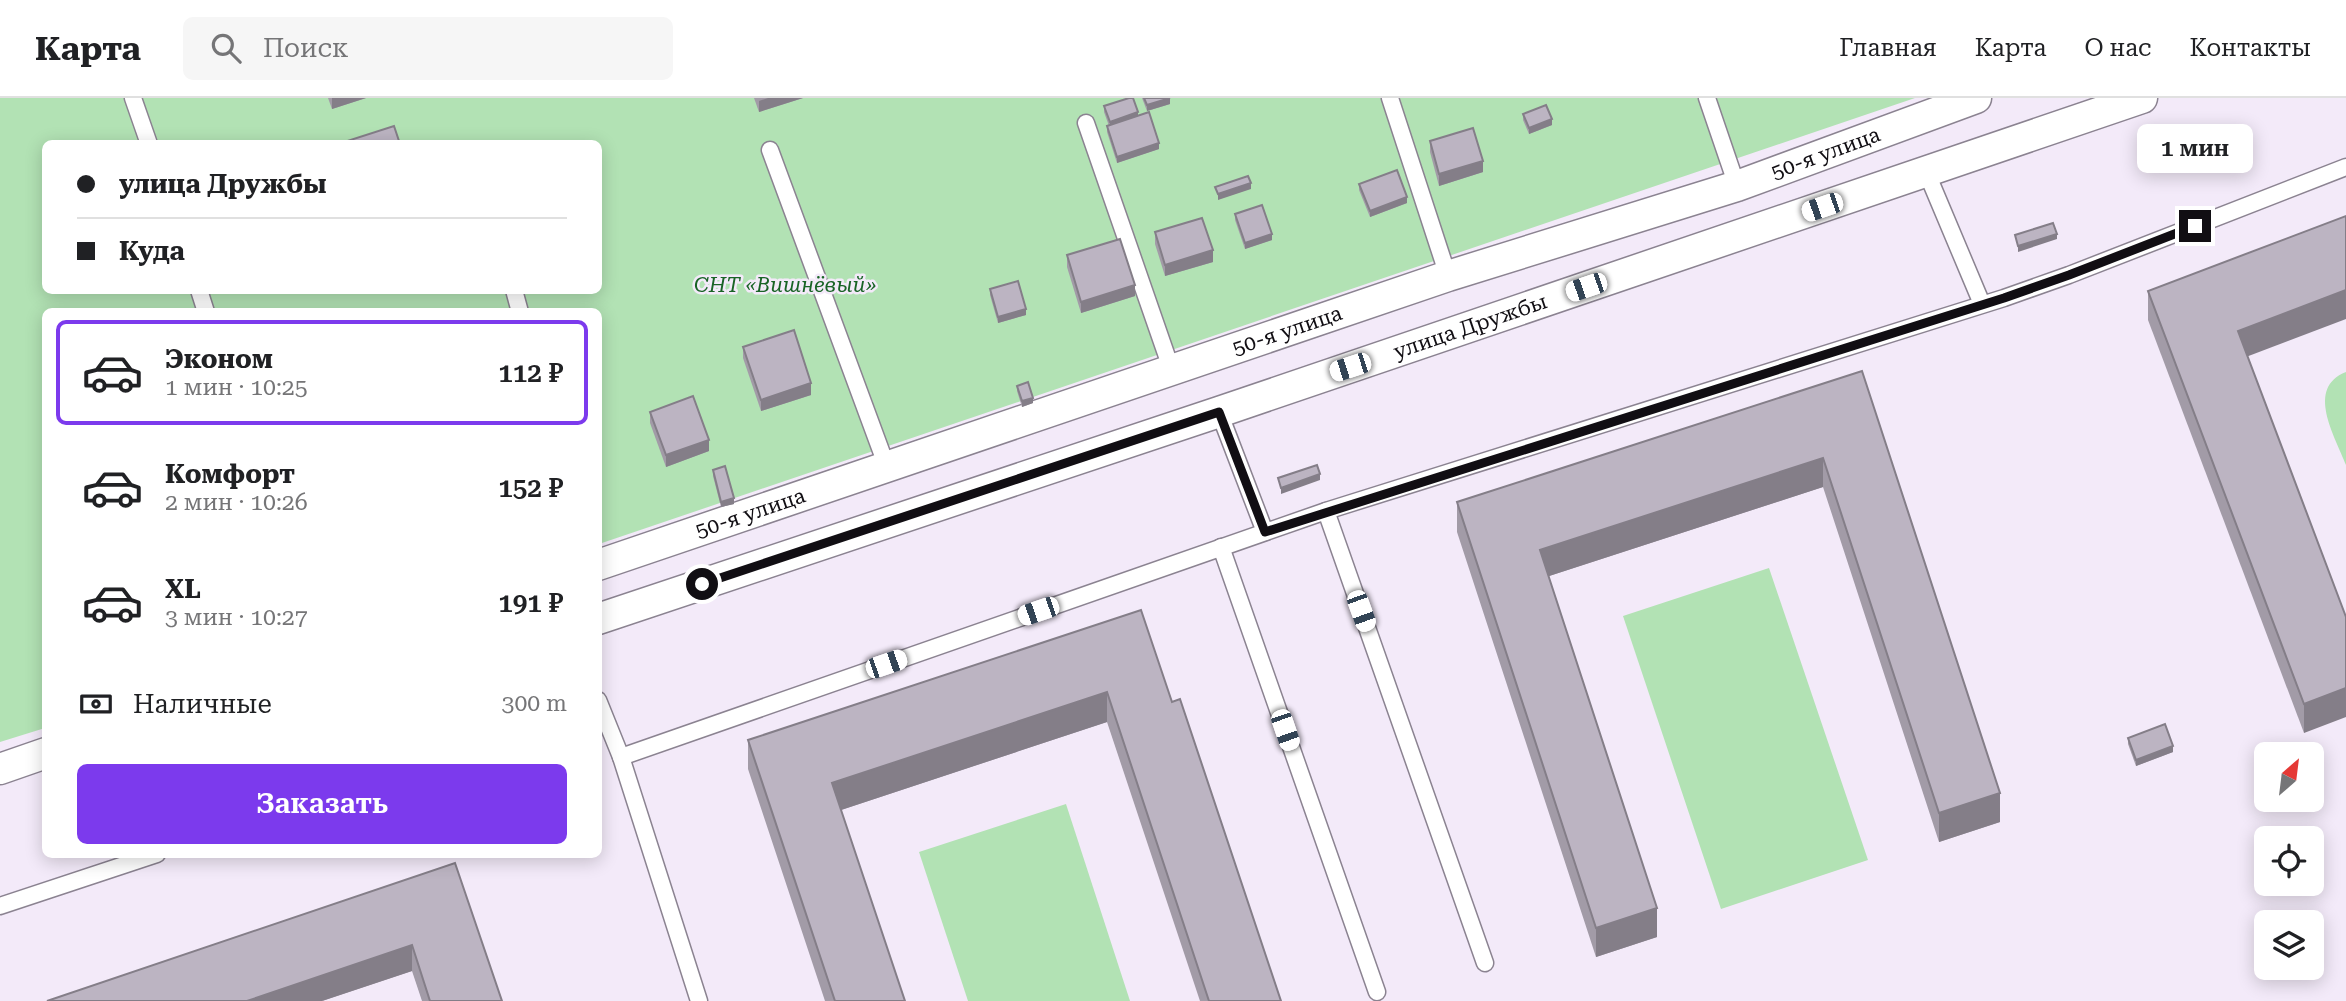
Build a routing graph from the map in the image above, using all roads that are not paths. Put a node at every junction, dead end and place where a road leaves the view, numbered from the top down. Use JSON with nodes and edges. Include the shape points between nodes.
{"nodes":[{"id":1,"x":133,"y":98,"type":"edge"},
{"id":2,"x":1390,"y":98,"type":"edge"},
{"id":3,"x":1707,"y":98,"type":"edge"},
{"id":4,"x":1976,"y":98,"type":"edge"},
{"id":5,"x":2142,"y":98,"type":"edge"},
{"id":6,"x":1086,"y":123,"type":"dead end"},
{"id":7,"x":148,"y":140,"type":"edge"},
{"id":8,"x":770,"y":150,"type":"dead end"},
{"id":9,"x":2346,"y":167,"type":"edge"},
{"id":10,"x":1926,"y":171,"type":"junction"},
{"id":11,"x":1737,"y":186,"type":"junction"},
{"id":12,"x":1448,"y":276,"type":"junction"},
{"id":13,"x":1982,"y":304,"type":"junction"},
{"id":14,"x":1172,"y":370,"type":"junction"},
{"id":15,"x":1219,"y":412,"type":"junction"},
{"id":16,"x":887,"y":467,"type":"junction"},
{"id":17,"x":1326,"y":511,"type":"junction"},
{"id":18,"x":1265,"y":532,"type":"junction"},
{"id":19,"x":1221,"y":547,"type":"junction"},
{"id":20,"x":602,"y":561,"type":"edge"},
{"id":21,"x":602,"y":618,"type":"edge"},
{"id":22,"x":602,"y":710,"type":"edge"},
{"id":23,"x":42,"y":754,"type":"edge"},
{"id":24,"x":621,"y":757,"type":"junction"},
{"id":25,"x":0,"y":769,"type":"edge"},
{"id":26,"x":146,"y":858,"type":"edge"},
{"id":27,"x":0,"y":906,"type":"edge"},
{"id":28,"x":1485,"y":963,"type":"dead end"},
{"id":29,"x":1377,"y":992,"type":"dead end"},
{"id":30,"x":699,"y":1001,"type":"edge"}],
"edges":[{"from":1,"to":7,"type":"lane"},
{"from":2,"to":12,"type":"lane"},
{"from":3,"to":11,"type":"lane"},
{"from":4,"to":11,"type":"street","name":"50-я улица"},
{"from":5,"to":10,"type":"street","name":"улица Дружбы"},
{"from":6,"to":14,"type":"lane"},
{"from":8,"to":16,"type":"lane"},
{"from":9,"to":13,"type":"lane","via":[[2069,275]]},
{"from":10,"to":13,"type":"lane"},
{"from":10,"to":15,"type":"street","name":"улица Дружбы"},
{"from":11,"to":12,"type":"street","name":"50-я улица"},
{"from":12,"to":14,"type":"street","name":"50-я улица"},
{"from":13,"to":17,"type":"lane"},
{"from":14,"to":16,"type":"street","name":"50-я улица"},
{"from":15,"to":18,"type":"lane"},
{"from":15,"to":21,"type":"street","name":"улица Дружбы"},
{"from":16,"to":20,"type":"street","name":"50-я улица"},
{"from":17,"to":18,"type":"lane"},
{"from":17,"to":28,"type":"lane"},
{"from":18,"to":19,"type":"lane"},
{"from":19,"to":24,"type":"lane"},
{"from":19,"to":29,"type":"lane"},
{"from":22,"to":24,"type":"lane"},
{"from":23,"to":25,"type":"street"},
{"from":24,"to":30,"type":"lane"},
{"from":26,"to":27,"type":"lane"}]}
